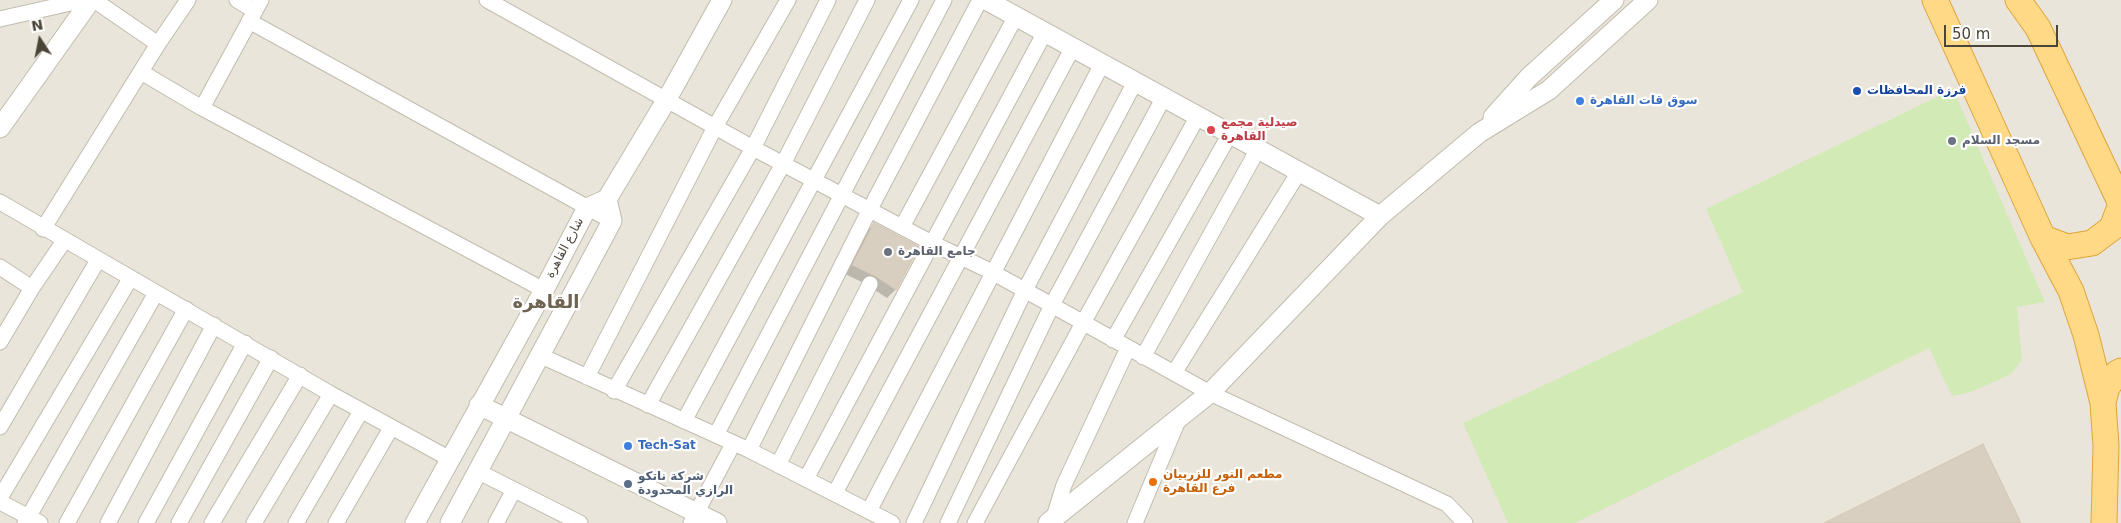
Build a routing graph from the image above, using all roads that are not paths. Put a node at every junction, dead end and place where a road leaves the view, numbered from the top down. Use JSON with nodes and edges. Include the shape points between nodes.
{"nodes":[{"id":1,"x":84,"y":0,"type":"edge"},
{"id":2,"x":93,"y":0,"type":"edge"},
{"id":3,"x":188,"y":0,"type":"edge"},
{"id":4,"x":237,"y":0,"type":"edge"},
{"id":5,"x":487,"y":0,"type":"edge"},
{"id":6,"x":722,"y":0,"type":"edge"},
{"id":7,"x":788,"y":0,"type":"edge"},
{"id":8,"x":828,"y":0,"type":"edge"},
{"id":9,"x":867,"y":0,"type":"edge"},
{"id":10,"x":911,"y":0,"type":"edge"},
{"id":11,"x":944,"y":0,"type":"edge"},
{"id":12,"x":980,"y":0,"type":"edge"},
{"id":13,"x":986,"y":0,"type":"edge"},
{"id":14,"x":1614,"y":0,"type":"edge"},
{"id":15,"x":1648,"y":0,"type":"edge"},
{"id":16,"x":1935,"y":0,"type":"edge"},
{"id":17,"x":2018,"y":0,"type":"edge"},
{"id":18,"x":255,"y":11,"type":"edge"},
{"id":19,"x":1016,"y":16,"type":"junction"},
{"id":20,"x":0,"y":18,"type":"edge"},
{"id":21,"x":1045,"y":32,"type":"junction"},
{"id":22,"x":158,"y":44,"type":"junction"},
{"id":23,"x":1073,"y":48,"type":"junction"},
{"id":24,"x":1102,"y":64,"type":"junction"},
{"id":25,"x":141,"y":72,"type":"junction"},
{"id":26,"x":1135,"y":82,"type":"junction"},
{"id":27,"x":1164,"y":97,"type":"junction"},
{"id":28,"x":667,"y":99,"type":"junction"},
{"id":29,"x":202,"y":108,"type":"junction"},
{"id":30,"x":1198,"y":116,"type":"junction"},
{"id":31,"x":715,"y":127,"type":"junction"},
{"id":32,"x":0,"y":128,"type":"edge"},
{"id":33,"x":1479,"y":133,"type":"junction"},
{"id":34,"x":1230,"y":134,"type":"junction"},
{"id":35,"x":753,"y":148,"type":"junction"},
{"id":36,"x":1258,"y":149,"type":"junction"},
{"id":37,"x":783,"y":164,"type":"junction"},
{"id":38,"x":1299,"y":172,"type":"junction"},
{"id":39,"x":814,"y":180,"type":"junction"},
{"id":40,"x":842,"y":194,"type":"junction"},
{"id":41,"x":607,"y":199,"type":"junction"},
{"id":42,"x":0,"y":202,"type":"edge"},
{"id":43,"x":2121,"y":204,"type":"edge"},
{"id":44,"x":587,"y":208,"type":"junction"},
{"id":45,"x":870,"y":209,"type":"junction"},
{"id":46,"x":1380,"y":216,"type":"junction"},
{"id":47,"x":612,"y":220,"type":"junction"},
{"id":48,"x":902,"y":227,"type":"junction"},
{"id":49,"x":43,"y":229,"type":"junction"},
{"id":50,"x":2044,"y":238,"type":"junction"},
{"id":51,"x":64,"y":241,"type":"junction"},
{"id":52,"x":932,"y":243,"type":"junction"},
{"id":53,"x":962,"y":257,"type":"junction"},
{"id":54,"x":98,"y":260,"type":"junction"},
{"id":55,"x":0,"y":267,"type":"edge"},
{"id":56,"x":992,"y":272,"type":"junction"},
{"id":57,"x":130,"y":279,"type":"junction"},
{"id":58,"x":870,"y":284,"type":"dead end"},
{"id":59,"x":32,"y":288,"type":"junction"},
{"id":60,"x":544,"y":290,"type":"junction"},
{"id":61,"x":1025,"y":290,"type":"junction"},
{"id":62,"x":156,"y":292,"type":"junction"},
{"id":63,"x":1052,"y":305,"type":"junction"},
{"id":64,"x":186,"y":308,"type":"junction"},
{"id":65,"x":1082,"y":322,"type":"junction"},
{"id":66,"x":214,"y":324,"type":"junction"},
{"id":67,"x":1113,"y":340,"type":"junction"},
{"id":68,"x":0,"y":342,"type":"edge"},
{"id":69,"x":245,"y":342,"type":"junction"},
{"id":70,"x":1128,"y":348,"type":"junction"},
{"id":71,"x":539,"y":355,"type":"junction"},
{"id":72,"x":1144,"y":357,"type":"junction"},
{"id":73,"x":271,"y":358,"type":"junction"},
{"id":74,"x":2121,"y":371,"type":"edge"},
{"id":75,"x":1174,"y":373,"type":"junction"},
{"id":76,"x":300,"y":375,"type":"junction"},
{"id":77,"x":587,"y":377,"type":"junction"},
{"id":78,"x":614,"y":390,"type":"junction"},
{"id":79,"x":1210,"y":393,"type":"junction"},
{"id":80,"x":332,"y":394,"type":"junction"},
{"id":81,"x":2103,"y":404,"type":"junction"},
{"id":82,"x":479,"y":405,"type":"junction"},
{"id":83,"x":648,"y":405,"type":"junction"},
{"id":84,"x":361,"y":411,"type":"junction"},
{"id":85,"x":1180,"y":416,"type":"junction"},
{"id":86,"x":505,"y":419,"type":"junction"},
{"id":87,"x":684,"y":421,"type":"junction"},
{"id":88,"x":0,"y":427,"type":"edge"},
{"id":89,"x":391,"y":428,"type":"junction"},
{"id":90,"x":716,"y":435,"type":"junction"},
{"id":91,"x":733,"y":444,"type":"junction"},
{"id":92,"x":749,"y":450,"type":"junction"},
{"id":93,"x":450,"y":459,"type":"junction"},
{"id":94,"x":778,"y":465,"type":"junction"},
{"id":95,"x":477,"y":471,"type":"junction"},
{"id":96,"x":806,"y":479,"type":"junction"},
{"id":97,"x":514,"y":490,"type":"junction"},
{"id":98,"x":835,"y":493,"type":"junction"},
{"id":99,"x":0,"y":498,"type":"edge"},
{"id":100,"x":0,"y":502,"type":"edge"},
{"id":101,"x":869,"y":511,"type":"junction"},
{"id":102,"x":552,"y":517,"type":"edge"},
{"id":103,"x":693,"y":518,"type":"edge"},
{"id":104,"x":1051,"y":520,"type":"edge"},
{"id":105,"x":31,"y":521,"type":"edge"},
{"id":106,"x":67,"y":523,"type":"edge"},
{"id":107,"x":108,"y":523,"type":"edge"},
{"id":108,"x":146,"y":523,"type":"edge"},
{"id":109,"x":179,"y":523,"type":"edge"},
{"id":110,"x":212,"y":523,"type":"edge"},
{"id":111,"x":254,"y":523,"type":"edge"},
{"id":112,"x":296,"y":523,"type":"edge"},
{"id":113,"x":336,"y":523,"type":"edge"},
{"id":114,"x":415,"y":523,"type":"edge"},
{"id":115,"x":450,"y":523,"type":"edge"},
{"id":116,"x":496,"y":523,"type":"edge"},
{"id":117,"x":580,"y":523,"type":"edge"},
{"id":118,"x":717,"y":523,"type":"edge"},
{"id":119,"x":892,"y":523,"type":"edge"},
{"id":120,"x":914,"y":523,"type":"edge"},
{"id":121,"x":948,"y":523,"type":"edge"},
{"id":122,"x":975,"y":523,"type":"edge"},
{"id":123,"x":1135,"y":523,"type":"edge"},
{"id":124,"x":1465,"y":523,"type":"edge"},
{"id":125,"x":2104,"y":523,"type":"edge"}],
"edges":[{"from":1,"to":20,"type":"street"},
{"from":2,"to":22,"type":"street"},
{"from":2,"to":32,"type":"street"},
{"from":3,"to":22,"type":"street"},
{"from":4,"to":18,"type":"street"},
{"from":5,"to":28,"type":"street"},
{"from":6,"to":28,"type":"street"},
{"from":7,"to":31,"type":"street"},
{"from":8,"to":35,"type":"street"},
{"from":9,"to":37,"type":"street"},
{"from":10,"to":39,"type":"street"},
{"from":11,"to":40,"type":"street"},
{"from":12,"to":45,"type":"street"},
{"from":13,"to":19,"type":"street"},
{"from":14,"to":33,"type":"street","via":[[1529,77]]},
{"from":15,"to":33,"type":"street","via":[[1549,90]]},
{"from":16,"to":50,"type":"highway"},
{"from":17,"to":43,"type":"highway","via":[[2038,28]]},
{"from":18,"to":29,"type":"street"},
{"from":18,"to":44,"type":"street"},
{"from":19,"to":21,"type":"street"},
{"from":19,"to":48,"type":"street"},
{"from":21,"to":23,"type":"street"},
{"from":21,"to":52,"type":"street"},
{"from":22,"to":25,"type":"street"},
{"from":23,"to":24,"type":"street"},
{"from":23,"to":53,"type":"street"},
{"from":24,"to":26,"type":"street"},
{"from":24,"to":56,"type":"street"},
{"from":25,"to":29,"type":"street"},
{"from":25,"to":49,"type":"street"},
{"from":26,"to":27,"type":"street"},
{"from":26,"to":61,"type":"street"},
{"from":27,"to":30,"type":"street"},
{"from":27,"to":63,"type":"street"},
{"from":28,"to":31,"type":"street"},
{"from":28,"to":41,"type":"street"},
{"from":29,"to":60,"type":"street"},
{"from":30,"to":34,"type":"street"},
{"from":30,"to":65,"type":"street"},
{"from":31,"to":35,"type":"street"},
{"from":31,"to":77,"type":"street"},
{"from":33,"to":46,"type":"street"},
{"from":34,"to":36,"type":"street"},
{"from":34,"to":67,"type":"street"},
{"from":35,"to":37,"type":"street"},
{"from":35,"to":78,"type":"street"},
{"from":36,"to":38,"type":"street"},
{"from":36,"to":72,"type":"street"},
{"from":37,"to":39,"type":"street"},
{"from":37,"to":83,"type":"street"},
{"from":38,"to":46,"type":"street"},
{"from":38,"to":75,"type":"street"},
{"from":39,"to":40,"type":"street"},
{"from":39,"to":87,"type":"street"},
{"from":40,"to":45,"type":"street"},
{"from":40,"to":90,"type":"street"},
{"from":41,"to":44,"type":"street","name":"شارع القاهرة"},
{"from":41,"to":47,"type":"street"},
{"from":42,"to":49,"type":"street"},
{"from":43,"to":50,"type":"highway","via":[[2112,228],[2092,243],[2067,247]]},
{"from":44,"to":47,"type":"street"},
{"from":44,"to":60,"type":"street","name":"شارع القاهرة"},
{"from":45,"to":48,"type":"street"},
{"from":45,"to":92,"type":"street"},
{"from":46,"to":79,"type":"street"},
{"from":47,"to":71,"type":"street"},
{"from":48,"to":52,"type":"street"},
{"from":49,"to":51,"type":"street"},
{"from":50,"to":81,"type":"highway","via":[[2071,292],[2086,335]]},
{"from":51,"to":54,"type":"street"},
{"from":51,"to":59,"type":"street"},
{"from":52,"to":53,"type":"street"},
{"from":52,"to":96,"type":"street"},
{"from":53,"to":56,"type":"street"},
{"from":53,"to":98,"type":"street"},
{"from":54,"to":57,"type":"street"},
{"from":54,"to":88,"type":"street"},
{"from":55,"to":59,"type":"street"},
{"from":56,"to":61,"type":"street"},
{"from":56,"to":101,"type":"street"},
{"from":57,"to":62,"type":"street"},
{"from":57,"to":99,"type":"street"},
{"from":58,"to":94,"type":"street"},
{"from":59,"to":68,"type":"street"},
{"from":60,"to":82,"type":"street","name":"شارع القاهرة"},
{"from":61,"to":63,"type":"street"},
{"from":61,"to":120,"type":"street"},
{"from":62,"to":64,"type":"street"},
{"from":62,"to":105,"type":"street"},
{"from":63,"to":65,"type":"street"},
{"from":63,"to":121,"type":"street"},
{"from":64,"to":66,"type":"street"},
{"from":64,"to":106,"type":"street"},
{"from":65,"to":67,"type":"street"},
{"from":65,"to":122,"type":"street"},
{"from":66,"to":69,"type":"street"},
{"from":66,"to":107,"type":"street"},
{"from":67,"to":70,"type":"street"},
{"from":69,"to":73,"type":"street"},
{"from":69,"to":108,"type":"street"},
{"from":70,"to":72,"type":"street"},
{"from":70,"to":104,"type":"street"},
{"from":71,"to":77,"type":"street"},
{"from":71,"to":86,"type":"street"},
{"from":72,"to":75,"type":"street"},
{"from":73,"to":76,"type":"street"},
{"from":73,"to":109,"type":"street"},
{"from":74,"to":81,"type":"highway","via":[[2107,387]]},
{"from":75,"to":79,"type":"street"},
{"from":76,"to":80,"type":"street"},
{"from":76,"to":110,"type":"street"},
{"from":77,"to":78,"type":"street"},
{"from":78,"to":83,"type":"street"},
{"from":79,"to":85,"type":"street"},
{"from":79,"to":124,"type":"street","via":[[1447,504]]},
{"from":80,"to":84,"type":"street"},
{"from":80,"to":111,"type":"street"},
{"from":81,"to":125,"type":"highway","via":[[2106,446]]},
{"from":82,"to":86,"type":"street"},
{"from":82,"to":93,"type":"street","name":"شارع القاهرة"},
{"from":83,"to":87,"type":"street"},
{"from":84,"to":89,"type":"street"},
{"from":84,"to":112,"type":"street"},
{"from":85,"to":104,"type":"street"},
{"from":85,"to":123,"type":"street"},
{"from":86,"to":95,"type":"street"},
{"from":86,"to":103,"type":"street"},
{"from":87,"to":90,"type":"street"},
{"from":89,"to":93,"type":"street"},
{"from":89,"to":113,"type":"street"},
{"from":90,"to":91,"type":"street"},
{"from":91,"to":92,"type":"street"},
{"from":91,"to":103,"type":"street"},
{"from":92,"to":94,"type":"street"},
{"from":93,"to":114,"type":"street","name":"شارع القاهرة"},
{"from":94,"to":96,"type":"street"},
{"from":95,"to":97,"type":"street"},
{"from":95,"to":115,"type":"street"},
{"from":96,"to":98,"type":"street"},
{"from":97,"to":102,"type":"street"},
{"from":97,"to":116,"type":"street"},
{"from":98,"to":101,"type":"street"},
{"from":100,"to":105,"type":"street"},
{"from":101,"to":119,"type":"street"},
{"from":102,"to":117,"type":"street"},
{"from":103,"to":118,"type":"street"}]}
